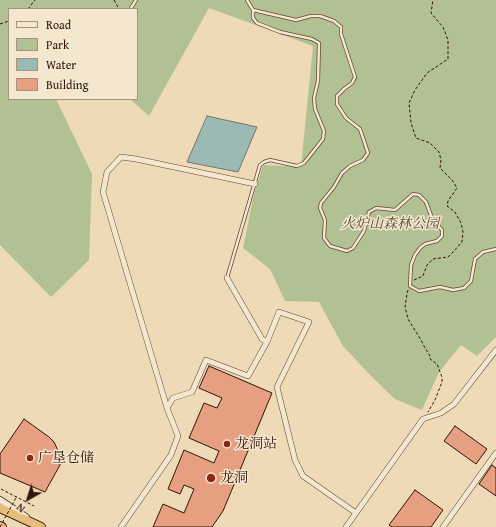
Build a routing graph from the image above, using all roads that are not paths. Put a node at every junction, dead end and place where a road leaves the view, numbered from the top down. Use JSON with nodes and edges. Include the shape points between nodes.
{"nodes":[{"id":1,"x":136,"y":0,"type":"edge"},
{"id":2,"x":247,"y":0,"type":"edge"},
{"id":3,"x":131,"y":8,"type":"edge"},
{"id":4,"x":253,"y":10,"type":"junction"},
{"id":5,"x":255,"y":184,"type":"junction"},
{"id":6,"x":496,"y":249,"type":"edge"},
{"id":7,"x":227,"y":278,"type":"joint"},
{"id":8,"x":267,"y":342,"type":"junction"},
{"id":9,"x":496,"y":350,"type":"edge"},
{"id":10,"x":167,"y":408,"type":"junction"},
{"id":11,"x":496,"y":453,"type":"edge"},
{"id":12,"x":0,"y":500,"type":"edge"},
{"id":13,"x":0,"y":508,"type":"edge"},
{"id":14,"x":356,"y":513,"type":"junction"},
{"id":15,"x":40,"y":526,"type":"edge"},
{"id":16,"x":121,"y":527,"type":"edge"},
{"id":17,"x":346,"y":527,"type":"edge"},
{"id":18,"x":443,"y":527,"type":"edge"}],
"edges":[{"from":1,"to":3,"type":"lane"},
{"from":2,"to":4,"type":"lane"},
{"from":4,"to":5,"type":"lane","via":[[256,23],[319,43],[318,81],[314,98],[315,109],[324,131],[323,139],[304,163],[297,166],[270,160],[264,162],[260,165]]},
{"from":4,"to":6,"type":"lane","via":[[296,20],[320,16],[334,21],[341,27],[354,77],[352,83],[338,96],[337,104],[346,118],[360,129],[368,153],[363,160],[342,173],[321,203],[320,208],[326,220],[324,238],[330,246],[347,251],[353,248],[364,231],[369,212],[376,208],[395,210],[413,194],[419,195],[426,202],[432,218],[442,230],[442,236],[437,241],[425,244],[415,255],[411,264],[410,286],[419,291],[440,287],[453,290],[464,288],[471,281],[476,259],[483,252]]},
{"from":5,"to":7,"type":"lane"},
{"from":5,"to":10,"type":"street","via":[[121,157],[107,172],[103,192]]},
{"from":7,"to":8,"type":"street","via":[[262,339]]},
{"from":8,"to":10,"type":"street","via":[[248,376],[206,360],[192,392],[173,398]]},
{"from":8,"to":14,"type":"street","via":[[280,312],[308,322],[277,387],[295,460],[303,476]]},
{"from":9,"to":14,"type":"street","via":[[454,404],[441,413],[423,419]]},
{"from":10,"to":16,"type":"street","via":[[178,436],[171,455]]},
{"from":11,"to":18,"type":"street"},
{"from":12,"to":15,"type":"street"},
{"from":13,"to":15,"type":"highway"},
{"from":14,"to":17,"type":"street"}]}
